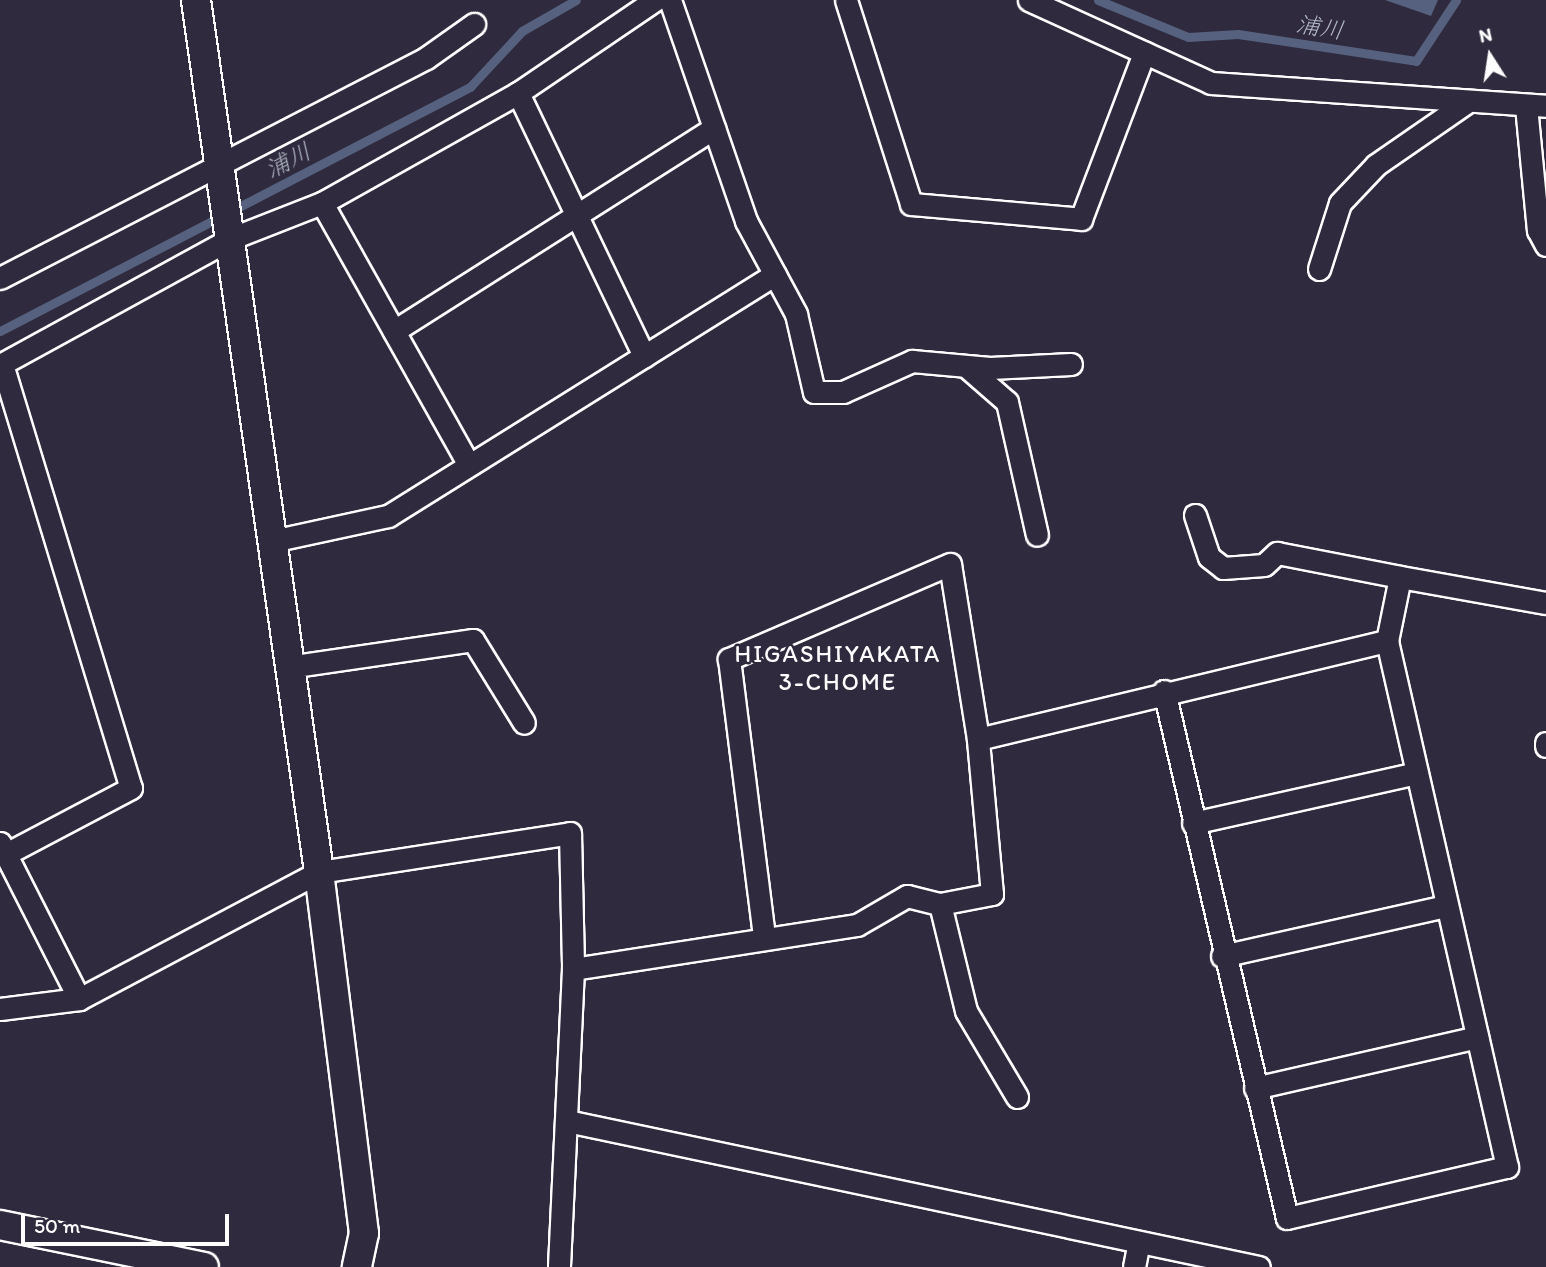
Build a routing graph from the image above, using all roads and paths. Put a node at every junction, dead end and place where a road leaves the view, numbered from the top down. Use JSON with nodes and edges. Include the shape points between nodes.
{"nodes":[{"id":1,"x":196,"y":0,"type":"edge"},
{"id":2,"x":655,"y":0,"type":"edge"},
{"id":3,"x":670,"y":0,"type":"edge"},
{"id":4,"x":846,"y":0,"type":"edge"},
{"id":5,"x":1029,"y":0,"type":"edge"},
{"id":6,"x":474,"y":24,"type":"dead end"},
{"id":7,"x":1144,"y":52,"type":"junction"},
{"id":8,"x":518,"y":93,"type":"junction"},
{"id":9,"x":1467,"y":102,"type":"junction"},
{"id":10,"x":1536,"y":106,"type":"edge"},
{"id":11,"x":714,"y":128,"type":"junction"},
{"id":12,"x":219,"y":163,"type":"junction"},
{"id":13,"x":322,"y":203,"type":"junction"},
{"id":14,"x":578,"y":218,"type":"junction"},
{"id":15,"x":230,"y":239,"type":"junction"},
{"id":16,"x":1546,"y":244,"type":"edge"},
{"id":17,"x":1319,"y":269,"type":"dead end"},
{"id":18,"x":775,"y":274,"type":"junction"},
{"id":19,"x":0,"y":278,"type":"edge"},
{"id":20,"x":394,"y":331,"type":"junction"},
{"id":21,"x":644,"y":356,"type":"junction"},
{"id":22,"x":962,"y":363,"type":"junction"},
{"id":23,"x":1071,"y":364,"type":"dead end"},
{"id":24,"x":1,"y":365,"type":"edge"},
{"id":25,"x":469,"y":465,"type":"junction"},
{"id":26,"x":1195,"y":515,"type":"dead end"},
{"id":27,"x":1037,"y":535,"type":"dead end"},
{"id":28,"x":272,"y":541,"type":"junction"},
{"id":29,"x":1400,"y":577,"type":"junction"},
{"id":30,"x":1546,"y":603,"type":"edge"},
{"id":31,"x":1387,"y":641,"type":"junction"},
{"id":32,"x":288,"y":667,"type":"junction"},
{"id":33,"x":1164,"y":691,"type":"junction"},
{"id":34,"x":524,"y":723,"type":"dead end"},
{"id":35,"x":978,"y":739,"type":"junction"},
{"id":36,"x":1416,"y":773,"type":"junction"},
{"id":37,"x":1193,"y":823,"type":"junction"},
{"id":38,"x":3,"y":848,"type":"edge"},
{"id":39,"x":319,"y":872,"type":"junction"},
{"id":40,"x":940,"y":904,"type":"junction"},
{"id":41,"x":1446,"y":906,"type":"junction"},
{"id":42,"x":764,"y":938,"type":"junction"},
{"id":43,"x":1222,"y":956,"type":"junction"},
{"id":44,"x":573,"y":969,"type":"junction"},
{"id":45,"x":79,"y":999,"type":"junction"},
{"id":46,"x":0,"y":1009,"type":"edge"},
{"id":47,"x":1476,"y":1037,"type":"junction"},
{"id":48,"x":1255,"y":1088,"type":"junction"},
{"id":49,"x":1017,"y":1097,"type":"dead end"},
{"id":50,"x":567,"y":1121,"type":"junction"},
{"id":51,"x":0,"y":1225,"type":"edge"},
{"id":52,"x":1139,"y":1242,"type":"junction"},
{"id":53,"x":204,"y":1267,"type":"edge"},
{"id":54,"x":357,"y":1267,"type":"edge"},
{"id":55,"x":559,"y":1267,"type":"edge"},
{"id":56,"x":1134,"y":1267,"type":"edge"},
{"id":57,"x":1259,"y":1267,"type":"edge"}],
"edges":[{"from":1,"to":12,"type":"street"},
{"from":2,"to":8,"type":"street"},
{"from":3,"to":11,"type":"street"},
{"from":4,"to":7,"type":"street","via":[[911,204],[1081,219]]},
{"from":5,"to":7,"type":"street"},
{"from":6,"to":12,"type":"street","via":[[426,58]]},
{"from":7,"to":9,"type":"street","via":[[1211,83]]},
{"from":8,"to":13,"type":"street"},
{"from":8,"to":14,"type":"street"},
{"from":9,"to":10,"type":"street"},
{"from":9,"to":17,"type":"street","via":[[1376,165],[1340,203]]},
{"from":10,"to":16,"type":"street","via":[[1538,230]]},
{"from":11,"to":14,"type":"street"},
{"from":11,"to":18,"type":"street","via":[[746,221]]},
{"from":12,"to":15,"type":"street"},
{"from":12,"to":19,"type":"street"},
{"from":13,"to":15,"type":"street"},
{"from":13,"to":20,"type":"street"},
{"from":14,"to":20,"type":"street"},
{"from":14,"to":21,"type":"street"},
{"from":15,"to":24,"type":"street"},
{"from":15,"to":28,"type":"street"},
{"from":18,"to":21,"type":"street"},
{"from":18,"to":22,"type":"street","via":[[796,314],[814,392],[843,392],[912,360]]},
{"from":20,"to":25,"type":"street"},
{"from":21,"to":25,"type":"street"},
{"from":22,"to":23,"type":"street"},
{"from":22,"to":27,"type":"street","via":[[1007,402]]},
{"from":24,"to":38,"type":"street","via":[[131,788]]},
{"from":25,"to":28,"type":"street","via":[[388,516]]},
{"from":26,"to":29,"type":"street","via":[[1209,557],[1223,568],[1264,565],[1278,553]]},
{"from":28,"to":32,"type":"street"},
{"from":29,"to":30,"type":"street"},
{"from":29,"to":31,"type":"street"},
{"from":31,"to":33,"type":"street"},
{"from":31,"to":36,"type":"street"},
{"from":32,"to":34,"type":"street","via":[[473,640]]},
{"from":32,"to":39,"type":"street"},
{"from":33,"to":35,"type":"street"},
{"from":33,"to":37,"type":"street"},
{"from":35,"to":40,"type":"street","via":[[992,894]]},
{"from":35,"to":42,"type":"street","via":[[950,564],[729,659]]},
{"from":36,"to":37,"type":"street"},
{"from":36,"to":41,"type":"street"},
{"from":37,"to":43,"type":"street"},
{"from":38,"to":45,"type":"street"},
{"from":39,"to":44,"type":"street","via":[[570,833]]},
{"from":39,"to":45,"type":"street"},
{"from":39,"to":54,"type":"street","via":[[364,1233]]},
{"from":40,"to":42,"type":"street","via":[[907,896],[858,925]]},
{"from":40,"to":49,"type":"street","via":[[966,1011]]},
{"from":41,"to":43,"type":"street"},
{"from":41,"to":47,"type":"street"},
{"from":42,"to":44,"type":"street"},
{"from":43,"to":48,"type":"street"},
{"from":44,"to":50,"type":"street"},
{"from":45,"to":46,"type":"street"},
{"from":47,"to":48,"type":"street"},
{"from":47,"to":48,"type":"street","via":[[1507,1167],[1287,1217]]},
{"from":50,"to":52,"type":"street"},
{"from":50,"to":55,"type":"street"},
{"from":51,"to":53,"type":"street"},
{"from":52,"to":56,"type":"street"},
{"from":52,"to":57,"type":"street"}]}
